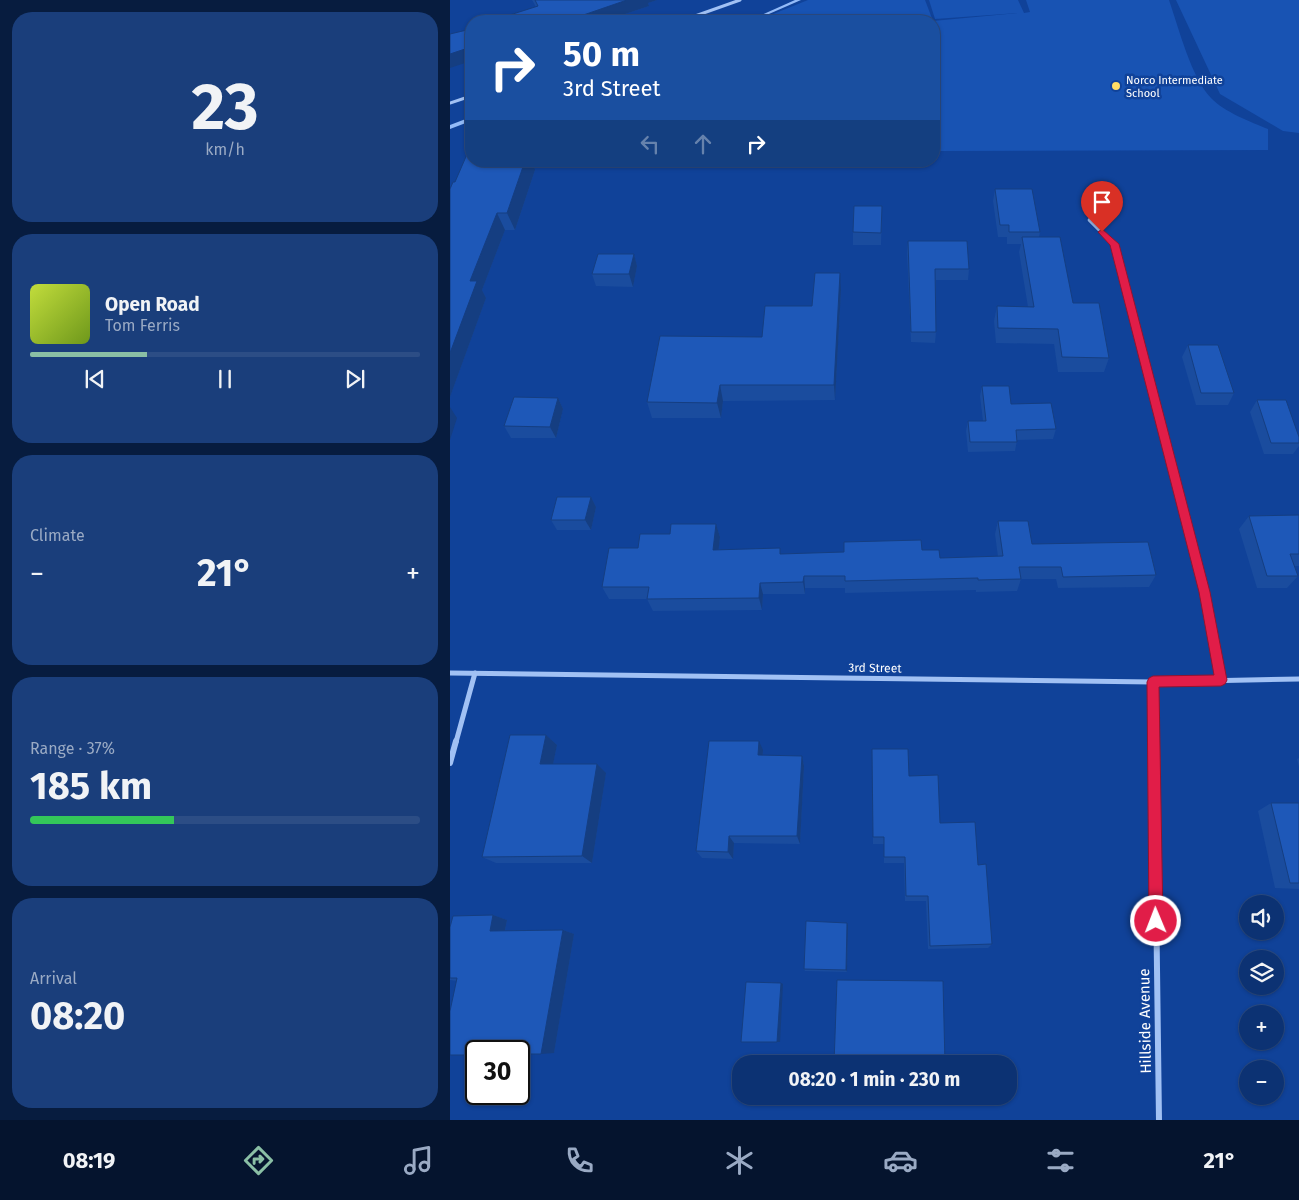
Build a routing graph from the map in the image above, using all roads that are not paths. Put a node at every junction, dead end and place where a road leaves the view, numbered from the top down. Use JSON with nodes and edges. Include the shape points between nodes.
{"nodes":[{"id":1,"x":740,"y":0,"type":"edge"},
{"id":2,"x":698,"y":15,"type":"edge"},
{"id":3,"x":465,"y":98,"type":"edge"},
{"id":4,"x":450,"y":103,"type":"edge"},
{"id":5,"x":1090,"y":220,"type":"dead end"},
{"id":6,"x":450,"y":673,"type":"edge"},
{"id":7,"x":476,"y":673,"type":"junction"},
{"id":8,"x":1299,"y":679,"type":"edge"},
{"id":9,"x":1221,"y":680,"type":"junction"},
{"id":10,"x":1153,"y":682,"type":"junction"},
{"id":11,"x":450,"y":763,"type":"edge"},
{"id":12,"x":1159,"y":1120,"type":"edge"}],
"edges":[{"from":1,"to":2,"type":"street"},
{"from":3,"to":4,"type":"street"},
{"from":5,"to":9,"type":"street","via":[[1114,244],[1205,592]]},
{"from":6,"to":7,"type":"street","name":"3rd Street"},
{"from":7,"to":10,"type":"street","name":"3rd Street"},
{"from":7,"to":11,"type":"street"},
{"from":8,"to":9,"type":"street","name":"3rd Street"},
{"from":9,"to":10,"type":"street","name":"3rd Street"},
{"from":10,"to":12,"type":"street","name":"Hillside Avenue"}]}
